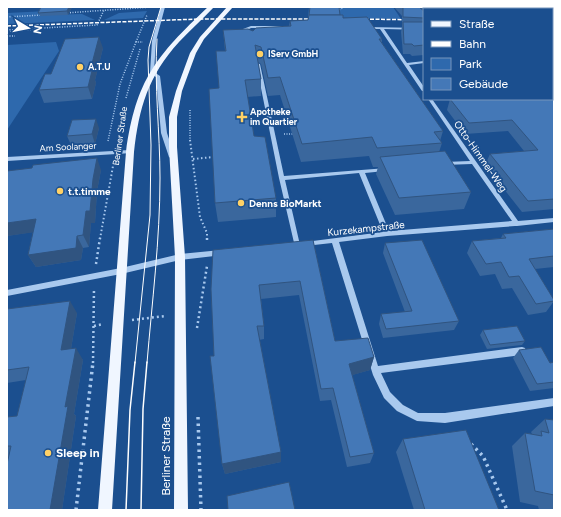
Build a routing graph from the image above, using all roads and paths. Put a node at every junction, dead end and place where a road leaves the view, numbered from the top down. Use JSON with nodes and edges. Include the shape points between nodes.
{"nodes":[{"id":1,"x":151,"y":7,"type":"edge"},
{"id":2,"x":163,"y":7,"type":"edge"},
{"id":3,"x":211,"y":7,"type":"edge"},
{"id":4,"x":230,"y":7,"type":"edge"},
{"id":5,"x":344,"y":7,"type":"edge"},
{"id":6,"x":104,"y":10,"type":"junction"},
{"id":7,"x":334,"y":11,"type":"edge"},
{"id":8,"x":63,"y":13,"type":"edge"},
{"id":9,"x":46,"y":14,"type":"edge"},
{"id":10,"x":7,"y":17,"type":"edge"},
{"id":11,"x":288,"y":27,"type":"edge"},
{"id":12,"x":43,"y":28,"type":"junction"},
{"id":13,"x":358,"y":28,"type":"edge"},
{"id":14,"x":381,"y":28,"type":"junction"},
{"id":15,"x":423,"y":29,"type":"edge"},
{"id":16,"x":7,"y":30,"type":"edge"},
{"id":17,"x":10,"y":32,"type":"dead end"},
{"id":18,"x":7,"y":36,"type":"edge"},
{"id":19,"x":16,"y":36,"type":"dead end"},
{"id":20,"x":136,"y":42,"type":"junction"},
{"id":21,"x":143,"y":42,"type":"dead end"},
{"id":22,"x":250,"y":42,"type":"edge"},
{"id":23,"x":423,"y":62,"type":"edge"},
{"id":24,"x":258,"y":64,"type":"edge"},
{"id":25,"x":406,"y":64,"type":"junction"},
{"id":26,"x":152,"y":73,"type":"junction"},
{"id":27,"x":423,"y":89,"type":"edge"},
{"id":28,"x":431,"y":100,"type":"edge"},
{"id":29,"x":296,"y":134,"type":"edge"},
{"id":30,"x":273,"y":135,"type":"junction"},
{"id":31,"x":130,"y":152,"type":"junction"},
{"id":32,"x":116,"y":154,"type":"junction"},
{"id":33,"x":218,"y":157,"type":"edge"},
{"id":34,"x":7,"y":159,"type":"edge"},
{"id":35,"x":192,"y":159,"type":"dead end"},
{"id":36,"x":474,"y":162,"type":"junction"},
{"id":37,"x":436,"y":165,"type":"edge"},
{"id":38,"x":175,"y":167,"type":"junction"},
{"id":39,"x":391,"y":168,"type":"edge"},
{"id":40,"x":361,"y":171,"type":"junction"},
{"id":41,"x":282,"y":178,"type":"junction"},
{"id":42,"x":554,"y":220,"type":"edge"},
{"id":43,"x":517,"y":224,"type":"junction"},
{"id":44,"x":387,"y":234,"type":"junction"},
{"id":45,"x":336,"y":241,"type":"junction"},
{"id":46,"x":298,"y":245,"type":"junction"},
{"id":47,"x":290,"y":246,"type":"edge"},
{"id":48,"x":226,"y":252,"type":"edge"},
{"id":49,"x":180,"y":257,"type":"junction"},
{"id":50,"x":121,"y":271,"type":"junction"},
{"id":51,"x":94,"y":276,"type":"junction"},
{"id":52,"x":7,"y":293,"type":"edge"},
{"id":53,"x":156,"y":318,"type":"dead end"},
{"id":54,"x":139,"y":320,"type":"dead end"},
{"id":55,"x":106,"y":324,"type":"dead end"},
{"id":56,"x":94,"y":326,"type":"junction"},
{"id":57,"x":522,"y":351,"type":"edge"},
{"id":58,"x":376,"y":370,"type":"junction"},
{"id":59,"x":554,"y":402,"type":"edge"},
{"id":60,"x":467,"y":440,"type":"edge"},
{"id":61,"x":76,"y":510,"type":"edge"},
{"id":62,"x":105,"y":510,"type":"edge"},
{"id":63,"x":181,"y":510,"type":"edge"},
{"id":64,"x":507,"y":510,"type":"edge"}],
"edges":[{"from":1,"to":6,"type":"path"},
{"from":1,"to":20,"type":"path"},
{"from":2,"to":26,"type":"street","via":[[154,41]]},
{"from":3,"to":26,"type":"main road","name":"Berliner Straße","via":[[178,38]]},
{"from":4,"to":38,"type":"main road","name":"Berliner Straße","via":[[202,38],[185,70],[173,117]]},
{"from":5,"to":7,"type":"path"},
{"from":6,"to":8,"type":"path"},
{"from":6,"to":12,"type":"path","via":[[97,25]]},
{"from":9,"to":10,"type":"path"},
{"from":11,"to":22,"type":"street","via":[[245,29],[246,39]]},
{"from":12,"to":16,"type":"path"},
{"from":12,"to":17,"type":"path"},
{"from":13,"to":14,"type":"street"},
{"from":14,"to":15,"type":"street"},
{"from":14,"to":25,"type":"street"},
{"from":18,"to":19,"type":"path"},
{"from":20,"to":21,"type":"path"},
{"from":20,"to":32,"type":"path","via":[[120,84],[112,115],[106,150]]},
{"from":23,"to":25,"type":"street"},
{"from":24,"to":30,"type":"street"},
{"from":25,"to":27,"type":"street"},
{"from":26,"to":31,"type":"main road","name":"Berliner Straße","via":[[138,104]]},
{"from":26,"to":38,"type":"street","via":[[158,76],[164,133]]},
{"from":28,"to":36,"type":"street","name":"Otto-Himmel-Weg"},
{"from":29,"to":30,"type":"path"},
{"from":30,"to":41,"type":"street"},
{"from":31,"to":32,"type":"street","name":"Am Soolanger"},
{"from":31,"to":50,"type":"main road","name":"Berliner Straße"},
{"from":32,"to":34,"type":"street","name":"Am Soolanger"},
{"from":32,"to":51,"type":"path"},
{"from":33,"to":35,"type":"path"},
{"from":36,"to":37,"type":"street"},
{"from":36,"to":43,"type":"street","name":"Otto-Himmel-Weg"},
{"from":38,"to":49,"type":"main road","name":"Berliner Straße"},
{"from":39,"to":40,"type":"street"},
{"from":40,"to":41,"type":"street"},
{"from":40,"to":44,"type":"street"},
{"from":41,"to":46,"type":"street"},
{"from":42,"to":43,"type":"street","name":"Kurzekampstraße"},
{"from":43,"to":44,"type":"street","name":"Kurzekampstraße"},
{"from":44,"to":45,"type":"street","name":"Kurzekampstraße"},
{"from":45,"to":46,"type":"street","name":"Kurzekampstraße"},
{"from":45,"to":58,"type":"street"},
{"from":46,"to":47,"type":"street","name":"Kurzekampstraße"},
{"from":48,"to":49,"type":"street"},
{"from":49,"to":50,"type":"street"},
{"from":49,"to":63,"type":"main road","name":"Berliner Straße"},
{"from":50,"to":51,"type":"street"},
{"from":50,"to":62,"type":"main road","name":"Berliner Straße"},
{"from":51,"to":52,"type":"street"},
{"from":51,"to":56,"type":"path"},
{"from":53,"to":54,"type":"path"},
{"from":55,"to":56,"type":"path"},
{"from":56,"to":61,"type":"path","via":[[94,354]]},
{"from":57,"to":58,"type":"street"},
{"from":58,"to":59,"type":"street","via":[[387,395],[400,408],[417,417],[445,418]]},
{"from":60,"to":64,"type":"path","via":[[483,456]]}]}
